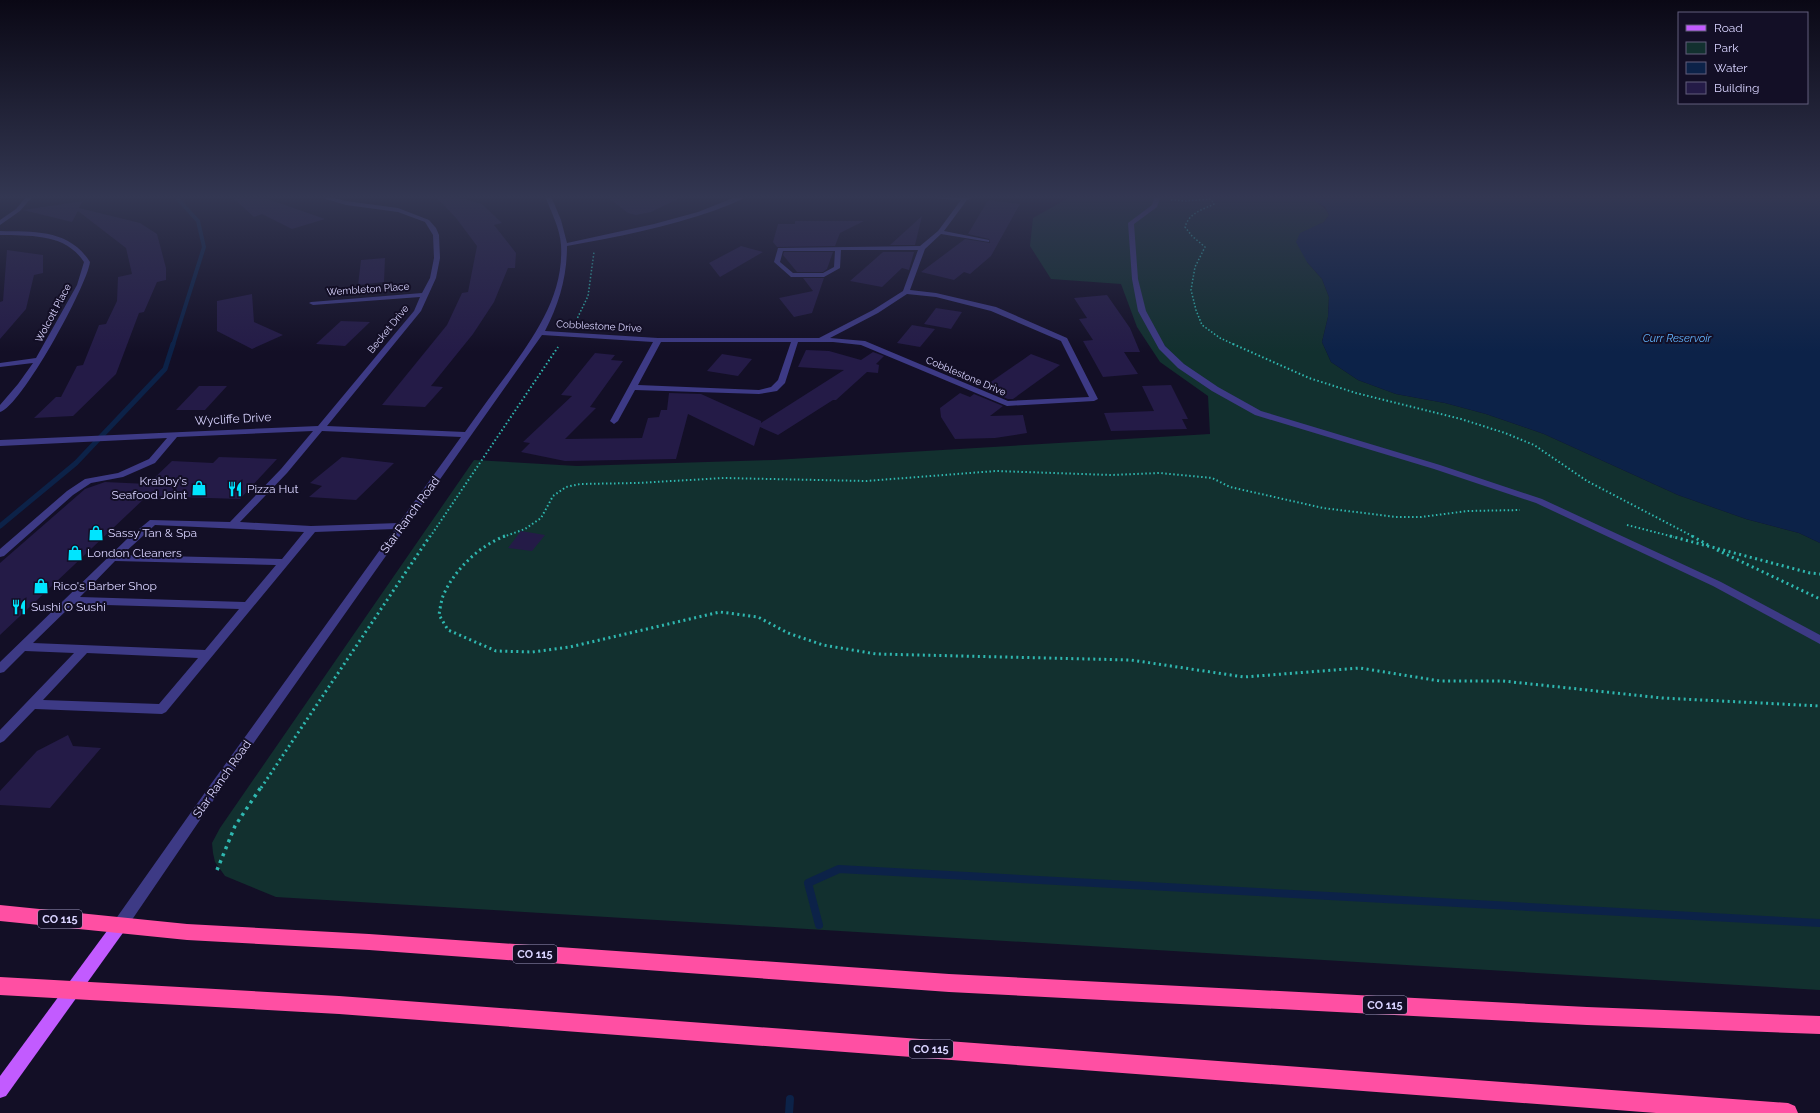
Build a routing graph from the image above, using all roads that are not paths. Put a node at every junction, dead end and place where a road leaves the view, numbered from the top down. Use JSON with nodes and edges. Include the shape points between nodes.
{"nodes":[{"id":1,"x":77,"y":248,"type":"edge"},
{"id":2,"x":437,"y":248,"type":"edge"},
{"id":3,"x":564,"y":248,"type":"edge"},
{"id":4,"x":838,"y":248,"type":"junction"},
{"id":5,"x":922,"y":248,"type":"joint"},
{"id":6,"x":1133,"y":248,"type":"edge"},
{"id":7,"x":906,"y":292,"type":"junction"},
{"id":8,"x":424,"y":295,"type":"junction"},
{"id":9,"x":313,"y":303,"type":"dead end"},
{"id":10,"x":540,"y":333,"type":"junction"},
{"id":11,"x":658,"y":340,"type":"junction"},
{"id":12,"x":795,"y":340,"type":"junction"},
{"id":13,"x":819,"y":340,"type":"junction"},
{"id":14,"x":40,"y":360,"type":"junction"},
{"id":15,"x":0,"y":365,"type":"edge"},
{"id":16,"x":632,"y":387,"type":"junction"},
{"id":17,"x":0,"y":410,"type":"edge"},
{"id":18,"x":614,"y":421,"type":"dead end"},
{"id":19,"x":319,"y":428,"type":"junction"},
{"id":20,"x":175,"y":434,"type":"junction"},
{"id":21,"x":467,"y":435,"type":"junction"},
{"id":22,"x":0,"y":443,"type":"edge"},
{"id":23,"x":232,"y":525,"type":"junction"},
{"id":24,"x":402,"y":526,"type":"junction"},
{"id":25,"x":310,"y":529,"type":"junction"},
{"id":26,"x":0,"y":554,"type":"edge"},
{"id":27,"x":113,"y":558,"type":"junction"},
{"id":28,"x":284,"y":562,"type":"junction"},
{"id":29,"x":70,"y":600,"type":"junction"},
{"id":30,"x":248,"y":606,"type":"junction"},
{"id":31,"x":1820,"y":640,"type":"edge"},
{"id":32,"x":22,"y":647,"type":"junction"},
{"id":33,"x":85,"y":649,"type":"junction"},
{"id":34,"x":208,"y":654,"type":"junction"},
{"id":35,"x":0,"y":669,"type":"edge"},
{"id":36,"x":32,"y":704,"type":"junction"},
{"id":37,"x":0,"y":738,"type":"edge"},
{"id":38,"x":0,"y":913,"type":"edge"},
{"id":39,"x":120,"y":925,"type":"junction"},
{"id":40,"x":0,"y":986,"type":"edge"},
{"id":41,"x":72,"y":991,"type":"junction"},
{"id":42,"x":1820,"y":1025,"type":"edge"},
{"id":43,"x":0,"y":1090,"type":"edge"},
{"id":44,"x":1788,"y":1113,"type":"edge"}],
"edges":[{"from":1,"to":14,"type":"street","name":"Wolcott Place","via":[[88,262],[83,278]]},
{"from":2,"to":8,"type":"street","name":"Becket Drive","via":[[433,278]]},
{"from":3,"to":10,"type":"street","name":"Star Ranch Road","via":[[558,294]]},
{"from":4,"to":4,"type":"street","via":[[780,249],[777,262],[791,276],[824,275],[837,268]]},
{"from":4,"to":5,"type":"street"},
{"from":5,"to":7,"type":"street"},
{"from":6,"to":31,"type":"street","via":[[1135,279],[1142,311],[1162,347],[1181,366],[1215,389],[1258,413],[1539,501],[1717,584]]},
{"from":7,"to":13,"type":"street","name":"Cobblestone Drive","via":[[888,306]]},
{"from":7,"to":13,"type":"street","name":"Cobblestone Drive","via":[[936,295],[993,309],[1064,340],[1094,399],[1007,404],[862,343]]},
{"from":8,"to":9,"type":"street","name":"Wembleton Place"},
{"from":8,"to":19,"type":"street","name":"Becket Drive","via":[[417,311],[396,338]]},
{"from":10,"to":11,"type":"street","name":"Cobblestone Drive"},
{"from":10,"to":21,"type":"street","name":"Star Ranch Road"},
{"from":11,"to":12,"type":"street","name":"Cobblestone Drive"},
{"from":11,"to":16,"type":"street","name":"Cobblestone Drive"},
{"from":12,"to":13,"type":"street","name":"Cobblestone Drive"},
{"from":12,"to":16,"type":"street","via":[[782,381],[774,389],[759,392]]},
{"from":14,"to":15,"type":"street"},
{"from":14,"to":17,"type":"street","name":"Wolcott Place","via":[[22,387]]},
{"from":16,"to":18,"type":"street","name":"Cobblestone Drive"},
{"from":19,"to":20,"type":"street","name":"Wycliffe Drive"},
{"from":19,"to":21,"type":"street","name":"Wycliffe Drive"},
{"from":19,"to":23,"type":"street","name":"Becket Drive","via":[[284,471]]},
{"from":20,"to":22,"type":"street","name":"Wycliffe Drive"},
{"from":20,"to":26,"type":"street","via":[[152,461],[120,475],[88,481],[70,493]]},
{"from":21,"to":24,"type":"street","name":"Star Ranch Road"},
{"from":23,"to":25,"type":"street"},
{"from":23,"to":27,"type":"street","via":[[153,522]]},
{"from":24,"to":25,"type":"street"},
{"from":24,"to":39,"type":"street","name":"Star Ranch Road"},
{"from":25,"to":28,"type":"street"},
{"from":27,"to":28,"type":"street"},
{"from":27,"to":29,"type":"street"},
{"from":28,"to":30,"type":"street"},
{"from":29,"to":30,"type":"street"},
{"from":29,"to":32,"type":"street"},
{"from":30,"to":34,"type":"street"},
{"from":32,"to":33,"type":"street"},
{"from":32,"to":35,"type":"street"},
{"from":33,"to":34,"type":"street"},
{"from":33,"to":36,"type":"street"},
{"from":34,"to":36,"type":"street","via":[[162,709]]},
{"from":36,"to":37,"type":"street"},
{"from":38,"to":39,"type":"highway","number":"CO 115"},
{"from":39,"to":41,"type":"main road"},
{"from":39,"to":42,"type":"highway","number":"CO 115","via":[[187,932],[377,942],[949,983],[1587,1016]]},
{"from":40,"to":41,"type":"highway","number":"CO 115"},
{"from":41,"to":43,"type":"main road"},
{"from":41,"to":44,"type":"highway","number":"CO 115","via":[[339,1005]]}]}
